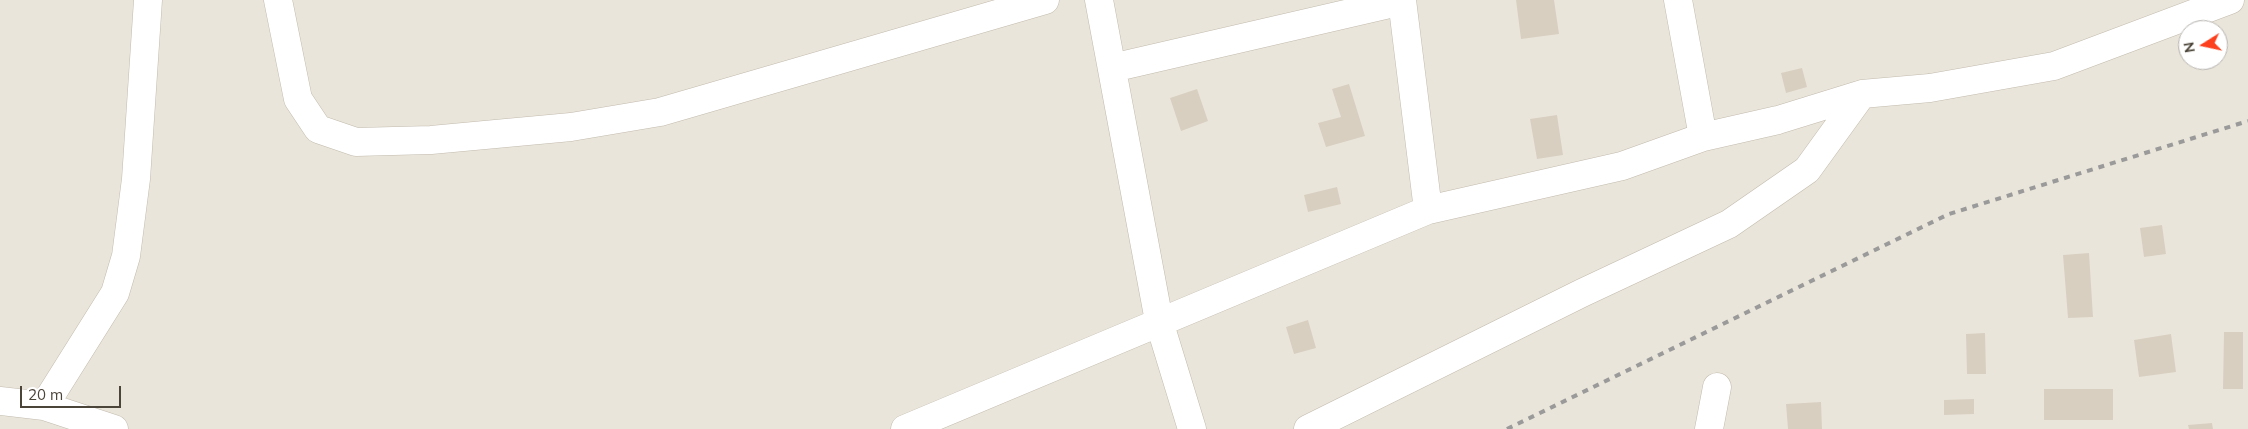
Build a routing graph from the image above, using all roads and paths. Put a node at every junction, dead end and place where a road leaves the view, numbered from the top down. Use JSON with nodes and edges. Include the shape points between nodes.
{"nodes":[{"id":1,"x":148,"y":0,"type":"edge"},
{"id":2,"x":278,"y":0,"type":"edge"},
{"id":3,"x":1045,"y":0,"type":"edge"},
{"id":4,"x":1099,"y":0,"type":"edge"},
{"id":5,"x":1678,"y":0,"type":"edge"},
{"id":6,"x":2230,"y":0,"type":"edge"},
{"id":7,"x":1402,"y":1,"type":"edge"},
{"id":8,"x":1112,"y":68,"type":"junction"},
{"id":9,"x":1862,"y":94,"type":"junction"},
{"id":10,"x":1703,"y":137,"type":"junction"},
{"id":11,"x":1428,"y":210,"type":"junction"},
{"id":12,"x":1159,"y":321,"type":"junction"},
{"id":13,"x":1716,"y":387,"type":"dead end"},
{"id":14,"x":0,"y":401,"type":"edge"},
{"id":15,"x":44,"y":406,"type":"junction"},
{"id":16,"x":114,"y":429,"type":"edge"},
{"id":17,"x":905,"y":429,"type":"edge"},
{"id":18,"x":1192,"y":429,"type":"edge"},
{"id":19,"x":1308,"y":429,"type":"edge"},
{"id":20,"x":1710,"y":429,"type":"edge"}],
"edges":[{"from":1,"to":15,"type":"street","via":[[136,179],[126,256],[115,293]]},
{"from":2,"to":3,"type":"street","via":[[298,99],[318,129],[356,142],[431,140],[571,127],[660,112]]},
{"from":4,"to":8,"type":"street"},
{"from":5,"to":10,"type":"street"},
{"from":6,"to":9,"type":"street","via":[[2054,66],[1930,88]]},
{"from":7,"to":8,"type":"street"},
{"from":7,"to":11,"type":"street"},
{"from":8,"to":12,"type":"street"},
{"from":9,"to":10,"type":"street","via":[[1778,120]]},
{"from":9,"to":19,"type":"street","via":[[1807,170],[1729,224]]},
{"from":10,"to":11,"type":"street","via":[[1622,166]]},
{"from":11,"to":12,"type":"street"},
{"from":12,"to":17,"type":"street"},
{"from":12,"to":18,"type":"street"},
{"from":13,"to":20,"type":"street"},
{"from":14,"to":15,"type":"street"},
{"from":15,"to":16,"type":"street"}]}
